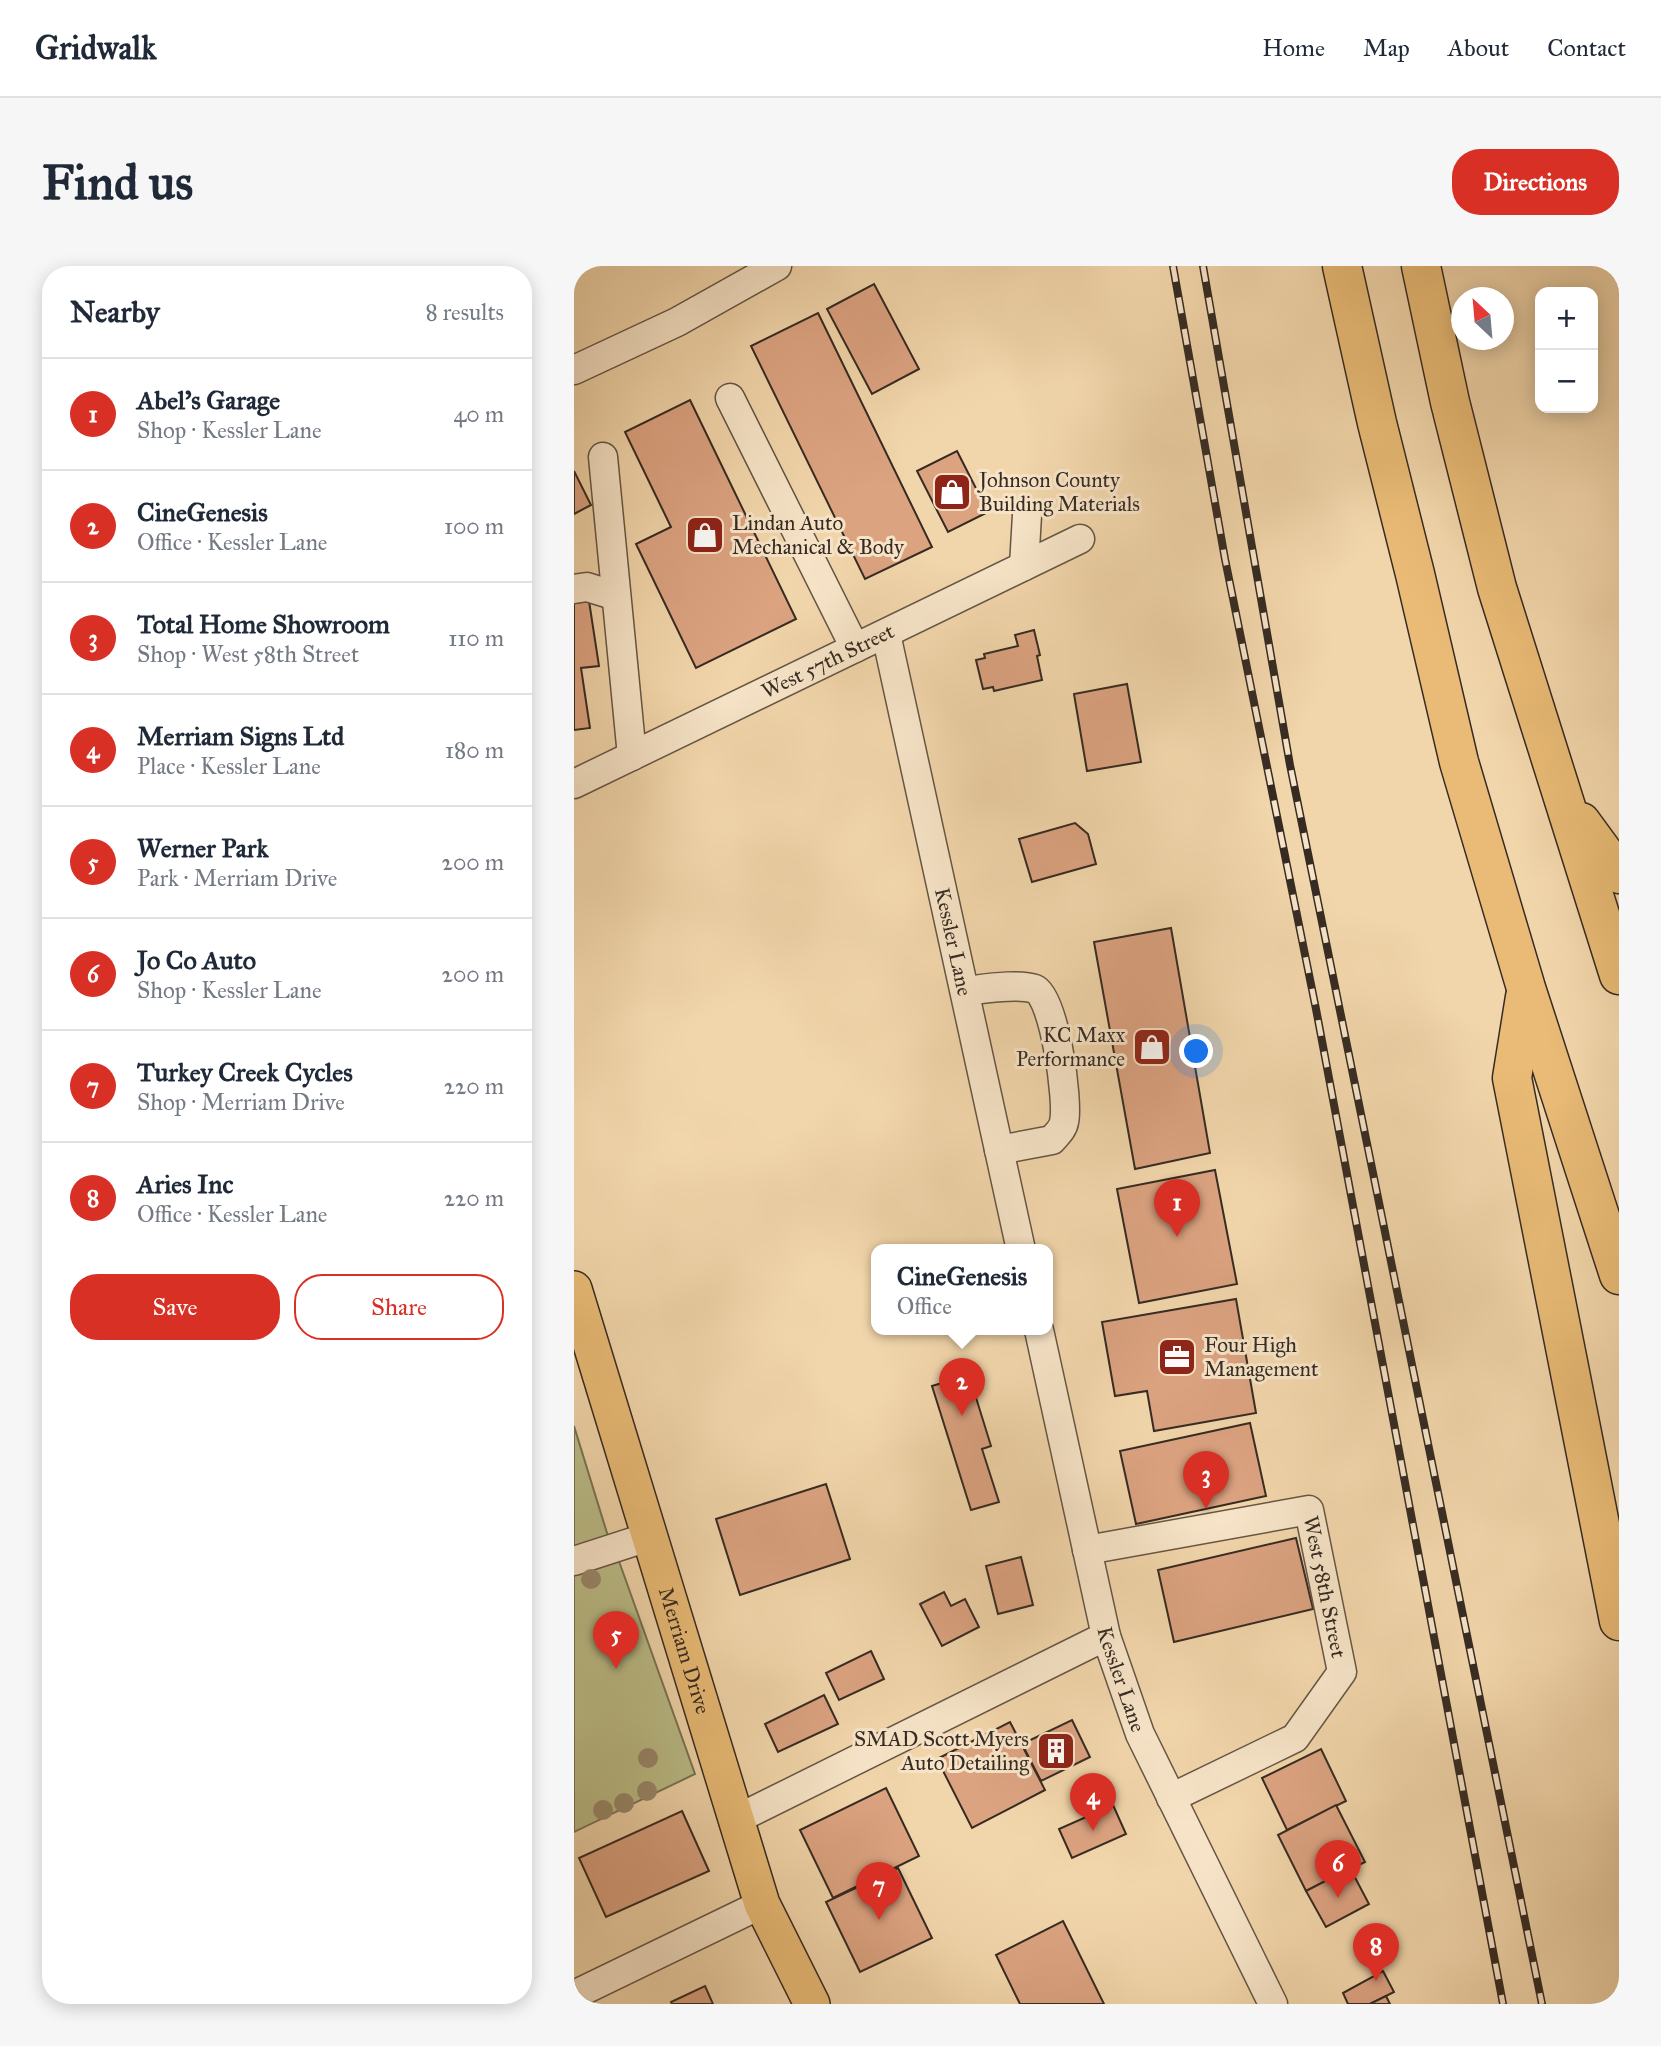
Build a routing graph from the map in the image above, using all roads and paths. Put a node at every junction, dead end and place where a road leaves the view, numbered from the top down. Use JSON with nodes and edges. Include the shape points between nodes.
{"nodes":[{"id":1,"x":777,"y":266,"type":"edge"},
{"id":2,"x":1342,"y":266,"type":"edge"},
{"id":3,"x":1421,"y":266,"type":"edge"},
{"id":4,"x":574,"y":370,"type":"edge"},
{"id":5,"x":730,"y":398,"type":"dead end"},
{"id":6,"x":603,"y":457,"type":"dead end"},
{"id":7,"x":1027,"y":515,"type":"dead end"},
{"id":8,"x":1080,"y":539,"type":"dead end"},
{"id":9,"x":1024,"y":566,"type":"junction"},
{"id":10,"x":574,"y":589,"type":"edge"},
{"id":11,"x":617,"y":596,"type":"junction"},
{"id":12,"x":887,"y":634,"type":"junction"},
{"id":13,"x":855,"y":648,"type":"junction"},
{"id":14,"x":632,"y":756,"type":"junction"},
{"id":15,"x":574,"y":784,"type":"edge"},
{"id":16,"x":1562,"y":795,"type":"junction"},
{"id":17,"x":1619,"y":874,"type":"edge"},
{"id":18,"x":1619,"y":975,"type":"edge"},
{"id":19,"x":1526,"y":988,"type":"junction"},
{"id":20,"x":965,"y":991,"type":"junction"},
{"id":21,"x":999,"y":1150,"type":"junction"},
{"id":22,"x":1020,"y":1244,"type":"edge"},
{"id":23,"x":1619,"y":1275,"type":"edge"},
{"id":24,"x":574,"y":1289,"type":"edge"},
{"id":25,"x":1040,"y":1335,"type":"edge"},
{"id":26,"x":648,"y":1537,"type":"junction"},
{"id":27,"x":1087,"y":1550,"type":"junction"},
{"id":28,"x":574,"y":1561,"type":"edge"},
{"id":29,"x":1619,"y":1621,"type":"edge"},
{"id":30,"x":1105,"y":1636,"type":"junction"},
{"id":31,"x":1171,"y":1798,"type":"junction"},
{"id":32,"x":735,"y":1820,"type":"junction"},
{"id":33,"x":762,"y":1904,"type":"junction"},
{"id":34,"x":574,"y":1995,"type":"edge"},
{"id":35,"x":812,"y":2004,"type":"edge"},
{"id":36,"x":1273,"y":2004,"type":"edge"}],
"edges":[{"from":1,"to":4,"type":"street","via":[[677,322]]},
{"from":2,"to":19,"type":"highway","via":[[1459,762]]},
{"from":3,"to":16,"type":"highway","via":[[1497,589]]},
{"from":5,"to":13,"type":"street"},
{"from":6,"to":11,"type":"street"},
{"from":7,"to":9,"type":"street"},
{"from":8,"to":9,"type":"street","name":"West 57th Street"},
{"from":9,"to":12,"type":"street","name":"West 57th Street"},
{"from":10,"to":11,"type":"street","via":[[587,587]]},
{"from":11,"to":14,"type":"street"},
{"from":12,"to":13,"type":"street","name":"West 57th Street"},
{"from":12,"to":20,"type":"street","name":"Kessler Lane"},
{"from":13,"to":14,"type":"street","name":"West 57th Street"},
{"from":14,"to":15,"type":"street","name":"West 57th Street"},
{"from":16,"to":17,"type":"highway"},
{"from":16,"to":18,"type":"highway"},
{"from":19,"to":23,"type":"highway"},
{"from":19,"to":29,"type":"highway","via":[[1512,1078]]},
{"from":20,"to":21,"type":"street","name":"Kessler Lane"},
{"from":20,"to":21,"type":"street","via":[[1009,986],[1036,989],[1050,1010],[1065,1090],[1064,1125],[1052,1140]]},
{"from":21,"to":22,"type":"street","name":"Kessler Lane"},
{"from":24,"to":26,"type":"main road","name":"Merriam Drive"},
{"from":25,"to":27,"type":"street","name":"Kessler Lane"},
{"from":26,"to":28,"type":"street"},
{"from":26,"to":32,"type":"main road","name":"Merriam Drive"},
{"from":27,"to":30,"type":"street","name":"Kessler Lane"},
{"from":27,"to":31,"type":"street","name":"West 58th Street","via":[[1309,1510],[1342,1672],[1295,1738]]},
{"from":30,"to":31,"type":"street","name":"Kessler Lane","via":[[1140,1734]]},
{"from":30,"to":32,"type":"street"},
{"from":31,"to":36,"type":"street","name":"Kessler Lane"},
{"from":32,"to":33,"type":"main road","name":"Merriam Drive"},
{"from":33,"to":34,"type":"street"},
{"from":33,"to":35,"type":"main road","name":"Merriam Drive"}]}
